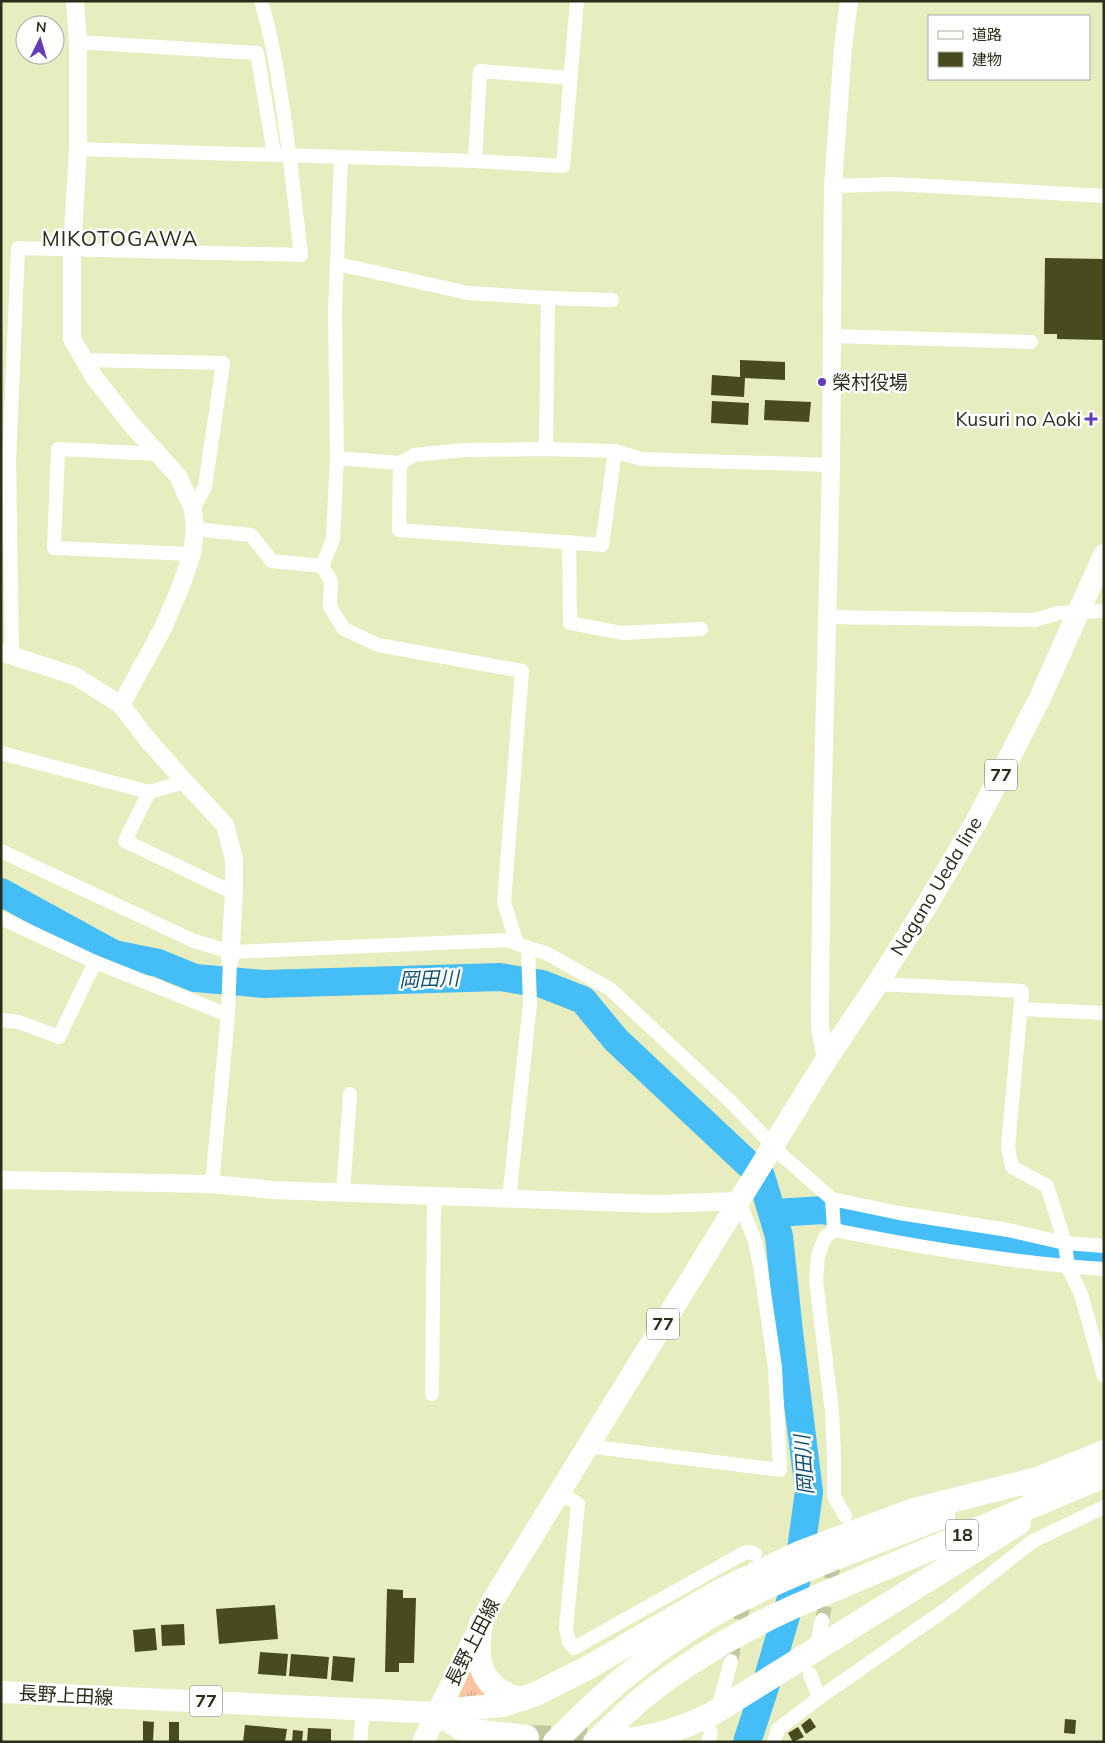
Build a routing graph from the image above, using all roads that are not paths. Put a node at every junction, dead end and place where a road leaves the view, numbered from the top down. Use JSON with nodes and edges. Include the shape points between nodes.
{"nodes":[{"id":1,"x":75,"y":1,"type":"edge"},
{"id":2,"x":261,"y":1,"type":"edge"},
{"id":3,"x":577,"y":1,"type":"edge"},
{"id":4,"x":849,"y":1,"type":"edge"},
{"id":5,"x":78,"y":42,"type":"junction"},
{"id":6,"x":570,"y":78,"type":"junction"},
{"id":7,"x":78,"y":149,"type":"junction"},
{"id":8,"x":274,"y":154,"type":"junction"},
{"id":9,"x":290,"y":155,"type":"junction"},
{"id":10,"x":341,"y":157,"type":"junction"},
{"id":11,"x":474,"y":161,"type":"junction"},
{"id":12,"x":833,"y":186,"type":"junction"},
{"id":13,"x":1104,"y":196,"type":"edge"},
{"id":14,"x":72,"y":250,"type":"junction"},
{"id":15,"x":338,"y":264,"type":"junction"},
{"id":16,"x":548,"y":298,"type":"junction"},
{"id":17,"x":612,"y":300,"type":"dead end"},
{"id":18,"x":831,"y":336,"type":"junction"},
{"id":19,"x":1031,"y":342,"type":"dead end"},
{"id":20,"x":83,"y":360,"type":"junction"},
{"id":21,"x":546,"y":449,"type":"junction"},
{"id":22,"x":615,"y":451,"type":"junction"},
{"id":23,"x":160,"y":454,"type":"junction"},
{"id":24,"x":337,"y":458,"type":"junction"},
{"id":25,"x":400,"y":463,"type":"junction"},
{"id":26,"x":831,"y":465,"type":"junction"},
{"id":27,"x":194,"y":509,"type":"junction"},
{"id":28,"x":195,"y":529,"type":"junction"},
{"id":29,"x":569,"y":542,"type":"junction"},
{"id":30,"x":192,"y":554,"type":"junction"},
{"id":31,"x":1104,"y":555,"type":"edge"},
{"id":32,"x":322,"y":566,"type":"junction"},
{"id":33,"x":1080,"y":611,"type":"junction"},
{"id":34,"x":1104,"y":611,"type":"edge"},
{"id":35,"x":826,"y":617,"type":"junction"},
{"id":36,"x":701,"y":629,"type":"dead end"},
{"id":37,"x":6,"y":653,"type":"edge"},
{"id":38,"x":121,"y":705,"type":"junction"},
{"id":39,"x":1,"y":753,"type":"edge"},
{"id":40,"x":185,"y":782,"type":"junction"},
{"id":41,"x":149,"y":792,"type":"junction"},
{"id":42,"x":1,"y":850,"type":"edge"},
{"id":43,"x":234,"y":893,"type":"junction"},
{"id":44,"x":1,"y":918,"type":"edge"},
{"id":45,"x":522,"y":946,"type":"junction"},
{"id":46,"x":230,"y":956,"type":"junction"},
{"id":47,"x":94,"y":962,"type":"junction"},
{"id":48,"x":877,"y":984,"type":"junction"},
{"id":49,"x":1020,"y":1009,"type":"junction"},
{"id":50,"x":1104,"y":1013,"type":"edge"},
{"id":51,"x":228,"y":1015,"type":"junction"},
{"id":52,"x":1,"y":1020,"type":"edge"},
{"id":53,"x":826,"y":1060,"type":"junction"},
{"id":54,"x":350,"y":1094,"type":"dead end"},
{"id":55,"x":774,"y":1146,"type":"junction"},
{"id":56,"x":1,"y":1180,"type":"edge"},
{"id":57,"x":212,"y":1184,"type":"junction"},
{"id":58,"x":343,"y":1192,"type":"junction"},
{"id":59,"x":434,"y":1195,"type":"junction"},
{"id":60,"x":509,"y":1199,"type":"junction"},
{"id":61,"x":739,"y":1201,"type":"junction"},
{"id":62,"x":832,"y":1202,"type":"junction"},
{"id":63,"x":834,"y":1226,"type":"junction"},
{"id":64,"x":1065,"y":1245,"type":"junction"},
{"id":65,"x":1104,"y":1246,"type":"edge"},
{"id":66,"x":1067,"y":1264,"type":"junction"},
{"id":67,"x":1104,"y":1269,"type":"edge"},
{"id":68,"x":1104,"y":1376,"type":"edge"},
{"id":69,"x":432,"y":1394,"type":"dead end"},
{"id":70,"x":588,"y":1446,"type":"junction"},
{"id":71,"x":1104,"y":1452,"type":"edge"},
{"id":72,"x":1104,"y":1476,"type":"edge"},
{"id":73,"x":1069,"y":1490,"type":"junction"},
{"id":74,"x":559,"y":1492,"type":"junction"},
{"id":75,"x":1104,"y":1507,"type":"edge"},
{"id":76,"x":845,"y":1516,"type":"dead end"},
{"id":77,"x":831,"y":1550,"type":"junction"},
{"id":78,"x":756,"y":1563,"type":"junction"},
{"id":79,"x":822,"y":1620,"type":"tunnel mouth"},
{"id":80,"x":481,"y":1623,"type":"junction"},
{"id":81,"x":811,"y":1658,"type":"junction"},
{"id":82,"x":731,"y":1661,"type":"tunnel mouth"},
{"id":83,"x":1,"y":1692,"type":"edge"},
{"id":84,"x":819,"y":1698,"type":"junction"},
{"id":85,"x":522,"y":1699,"type":"junction"},
{"id":86,"x":723,"y":1703,"type":"junction"},
{"id":87,"x":363,"y":1708,"type":"junction"},
{"id":88,"x":437,"y":1712,"type":"junction"},
{"id":89,"x":527,"y":1737,"type":"dead end"},
{"id":90,"x":623,"y":1740,"type":"dead end"},
{"id":91,"x":360,"y":1742,"type":"edge"},
{"id":92,"x":423,"y":1742,"type":"edge"},
{"id":93,"x":438,"y":1742,"type":"edge"},
{"id":94,"x":556,"y":1742,"type":"edge"},
{"id":95,"x":595,"y":1742,"type":"edge"},
{"id":96,"x":774,"y":1742,"type":"edge"}],
"edges":[{"from":1,"to":5,"type":"street"},
{"from":2,"to":9,"type":"street","via":[[272,44]]},
{"from":3,"to":6,"type":"street"},
{"from":4,"to":12,"type":"street"},
{"from":5,"to":7,"type":"street"},
{"from":5,"to":8,"type":"street","via":[[257,52]]},
{"from":6,"to":11,"type":"street","via":[[563,166]]},
{"from":6,"to":11,"type":"street","via":[[480,71]]},
{"from":7,"to":8,"type":"street"},
{"from":7,"to":14,"type":"street"},
{"from":8,"to":9,"type":"street"},
{"from":9,"to":10,"type":"street"},
{"from":9,"to":14,"type":"street","via":[[301,255]]},
{"from":10,"to":11,"type":"street"},
{"from":10,"to":15,"type":"street"},
{"from":12,"to":13,"type":"street","via":[[893,184]]},
{"from":12,"to":18,"type":"street"},
{"from":14,"to":20,"type":"street","via":[[72,339]]},
{"from":14,"to":37,"type":"street","via":[[18,248],[9,461]]},
{"from":15,"to":16,"type":"street","via":[[468,293]]},
{"from":15,"to":24,"type":"street","via":[[335,313]]},
{"from":16,"to":17,"type":"street"},
{"from":16,"to":21,"type":"street"},
{"from":18,"to":19,"type":"street"},
{"from":18,"to":26,"type":"street"},
{"from":20,"to":23,"type":"street","via":[[132,424]]},
{"from":20,"to":27,"type":"street","via":[[223,363],[205,487]]},
{"from":21,"to":22,"type":"street"},
{"from":21,"to":25,"type":"street","via":[[464,450],[414,455]]},
{"from":22,"to":26,"type":"street","via":[[640,459]]},
{"from":22,"to":29,"type":"street","via":[[602,545]]},
{"from":23,"to":27,"type":"street","via":[[178,476]]},
{"from":23,"to":30,"type":"street","via":[[58,449],[54,548]]},
{"from":24,"to":25,"type":"street"},
{"from":24,"to":32,"type":"street","via":[[333,539]]},
{"from":25,"to":29,"type":"street","via":[[399,530]]},
{"from":26,"to":35,"type":"street"},
{"from":27,"to":28,"type":"street"},
{"from":28,"to":30,"type":"street"},
{"from":28,"to":32,"type":"street","via":[[250,535],[272,561]]},
{"from":29,"to":36,"type":"street","via":[[570,623],[622,633]]},
{"from":30,"to":38,"type":"street","via":[[163,628]]},
{"from":31,"to":33,"type":"main road","name":"Nagano Ueda line","number":"77"},
{"from":32,"to":45,"type":"street","via":[[331,580],[330,608],[344,629],[378,645],[522,671],[504,902]]},
{"from":33,"to":34,"type":"street"},
{"from":33,"to":35,"type":"street","via":[[1035,620]]},
{"from":33,"to":48,"type":"main road","name":"Nagano Ueda line","number":"77","via":[[1040,700],[980,814]]},
{"from":35,"to":53,"type":"street","via":[[820,1028]]},
{"from":37,"to":38,"type":"street","via":[[75,676]]},
{"from":38,"to":40,"type":"street"},
{"from":39,"to":41,"type":"street"},
{"from":40,"to":41,"type":"street"},
{"from":40,"to":43,"type":"street","via":[[225,825],[234,859]]},
{"from":41,"to":43,"type":"street","via":[[125,842]]},
{"from":42,"to":46,"type":"street"},
{"from":43,"to":46,"type":"street"},
{"from":44,"to":47,"type":"street"},
{"from":45,"to":46,"type":"street","via":[[508,940]]},
{"from":45,"to":55,"type":"street","via":[[546,953],[610,989]]},
{"from":45,"to":60,"type":"street","via":[[530,1003]]},
{"from":46,"to":51,"type":"street"},
{"from":47,"to":51,"type":"street"},
{"from":47,"to":52,"type":"street","via":[[59,1037],[19,1022]]},
{"from":48,"to":49,"type":"street","via":[[1022,991]]},
{"from":48,"to":53,"type":"main road","name":"Nagano Ueda line","number":"77"},
{"from":49,"to":50,"type":"street"},
{"from":49,"to":64,"type":"street","via":[[1008,1147],[1012,1166],[1047,1186]]},
{"from":51,"to":57,"type":"street"},
{"from":53,"to":55,"type":"main road","name":"Nagano Ueda line","number":"77"},
{"from":54,"to":58,"type":"street"},
{"from":55,"to":61,"type":"main road","name":"Nagano Ueda line","number":"77"},
{"from":55,"to":62,"type":"street"},
{"from":56,"to":57,"type":"street"},
{"from":57,"to":58,"type":"street"},
{"from":58,"to":59,"type":"street"},
{"from":59,"to":60,"type":"street"},
{"from":59,"to":69,"type":"street"},
{"from":60,"to":61,"type":"street","via":[[656,1204]]},
{"from":61,"to":70,"type":"main road","name":"長野上田線","number":"77"},
{"from":61,"to":70,"type":"street","via":[[760,1264],[774,1367],[780,1470]]},
{"from":62,"to":63,"type":"street"},
{"from":62,"to":64,"type":"street","via":[[1008,1230]]},
{"from":63,"to":66,"type":"street","via":[[904,1244]]},
{"from":63,"to":76,"type":"street","via":[[824,1237],[816,1280],[832,1412],[834,1496]]},
{"from":64,"to":65,"type":"street"},
{"from":64,"to":66,"type":"street"},
{"from":66,"to":67,"type":"street"},
{"from":66,"to":68,"type":"street","via":[[1081,1294]]},
{"from":70,"to":74,"type":"main road","name":"長野上田線","number":"77"},
{"from":71,"to":77,"type":"highway","via":[[1041,1478],[914,1510]]},
{"from":72,"to":73,"type":"highway","number":"18"},
{"from":73,"to":81,"type":"highway"},
{"from":73,"to":95,"type":"highway","number":"18","via":[[820,1594],[744,1631],[661,1684]]},
{"from":74,"to":78,"type":"street","via":[[578,1504],[566,1628],[574,1648],[744,1553],[750,1552]]},
{"from":74,"to":80,"type":"main road","name":"長野上田線","number":"77"},
{"from":75,"to":84,"type":"street","via":[[1033,1541],[949,1607]]},
{"from":77,"to":78,"type":"highway","via":[[799,1553]]},
{"from":77,"to":94,"type":"highway","via":[[729,1606],[641,1663],[590,1706]]},
{"from":78,"to":85,"type":"highway","via":[[718,1592],[581,1671]]},
{"from":79,"to":81,"type":"street"},
{"from":80,"to":85,"type":"highway","via":[[478,1654],[481,1669],[500,1690]]},
{"from":80,"to":88,"type":"main road","name":"長野上田線","number":"77"},
{"from":81,"to":84,"type":"street"},
{"from":81,"to":86,"type":"highway"},
{"from":82,"to":86,"type":"street"},
{"from":83,"to":87,"type":"main road","name":"長野上田線","number":"77"},
{"from":84,"to":96,"type":"street","via":[[778,1729]]},
{"from":85,"to":88,"type":"highway","via":[[490,1707]]},
{"from":86,"to":90,"type":"highway","via":[[679,1729]]},
{"from":87,"to":88,"type":"main road","name":"長野上田線","number":"77"},
{"from":87,"to":91,"type":"street"},
{"from":88,"to":89,"type":"highway","via":[[460,1728]]},
{"from":88,"to":92,"type":"main road","number":"77"},
{"from":88,"to":93,"type":"main road","number":"77"}]}
